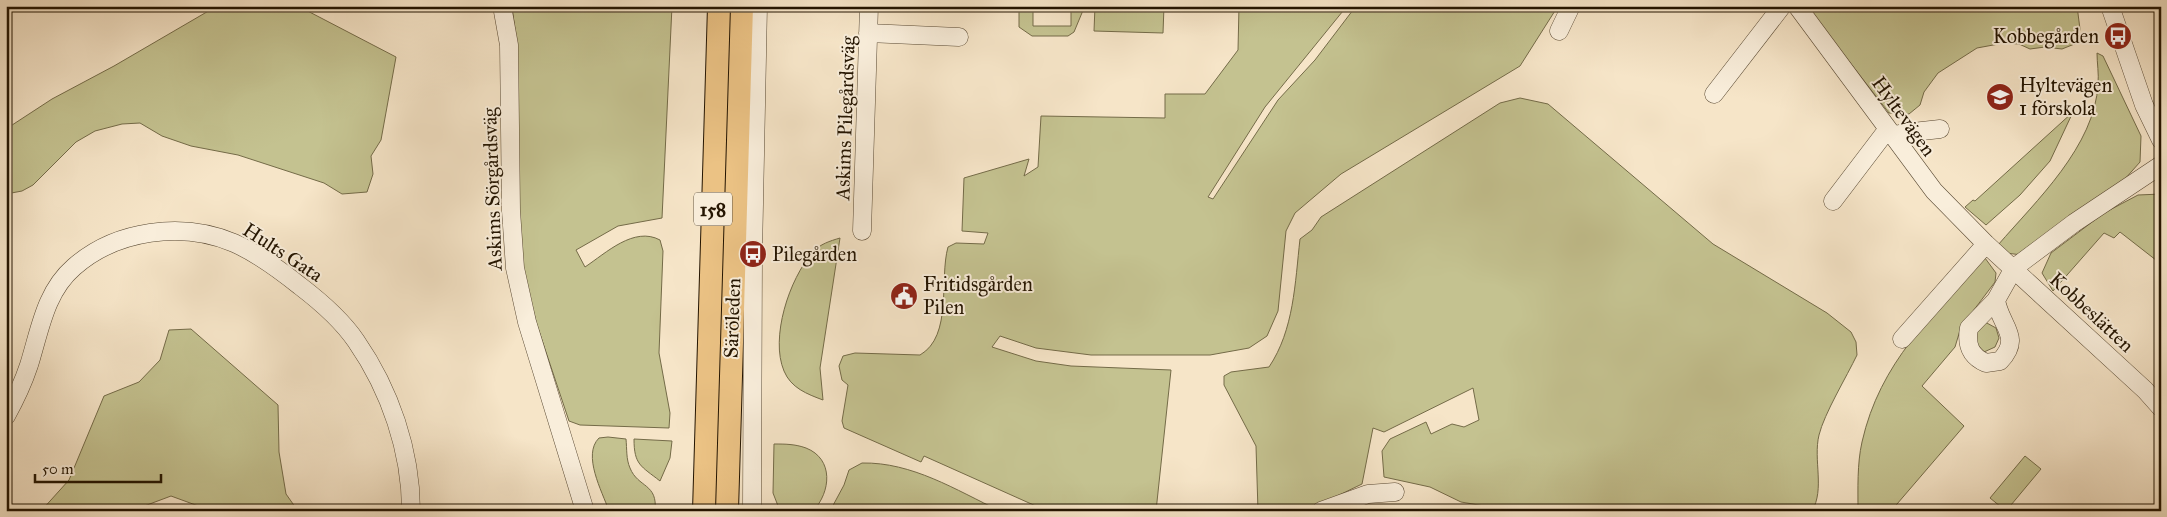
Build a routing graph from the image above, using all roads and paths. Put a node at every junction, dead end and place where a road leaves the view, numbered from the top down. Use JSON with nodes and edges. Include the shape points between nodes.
{"nodes":[{"id":1,"x":502,"y":6,"type":"edge"},
{"id":2,"x":719,"y":6,"type":"edge"},
{"id":3,"x":742,"y":6,"type":"edge"},
{"id":4,"x":758,"y":6,"type":"edge"},
{"id":5,"x":869,"y":6,"type":"edge"},
{"id":6,"x":1572,"y":6,"type":"edge"},
{"id":7,"x":1782,"y":6,"type":"edge"},
{"id":8,"x":1796,"y":6,"type":"edge"},
{"id":9,"x":2110,"y":6,"type":"edge"},
{"id":10,"x":1559,"y":31,"type":"dead end"},
{"id":11,"x":868,"y":33,"type":"junction"},
{"id":12,"x":960,"y":37,"type":"dead end"},
{"id":13,"x":1714,"y":94,"type":"dead end"},
{"id":14,"x":1940,"y":129,"type":"dead end"},
{"id":15,"x":1890,"y":133,"type":"junction"},
{"id":16,"x":2161,"y":140,"type":"edge"},
{"id":17,"x":2161,"y":165,"type":"edge"},
{"id":18,"x":1833,"y":201,"type":"dead end"},
{"id":19,"x":862,"y":231,"type":"dead end"},
{"id":20,"x":1986,"y":244,"type":"junction"},
{"id":21,"x":2014,"y":268,"type":"junction"},
{"id":22,"x":1996,"y":300,"type":"dead end"},
{"id":23,"x":1902,"y":339,"type":"dead end"},
{"id":24,"x":2161,"y":408,"type":"edge"},
{"id":25,"x":6,"y":416,"type":"edge"},
{"id":26,"x":1395,"y":492,"type":"dead end"},
{"id":27,"x":412,"y":511,"type":"edge"},
{"id":28,"x":585,"y":511,"type":"edge"},
{"id":29,"x":704,"y":511,"type":"edge"},
{"id":30,"x":727,"y":511,"type":"edge"},
{"id":31,"x":752,"y":511,"type":"edge"},
{"id":32,"x":1321,"y":511,"type":"edge"}],
"edges":[{"from":1,"to":28,"type":"street","name":"Askims Sörgårdsväg","via":[[509,45],[515,268],[529,330]]},
{"from":2,"to":29,"type":"main road","name":"Säröleden","number":"158"},
{"from":3,"to":30,"type":"main road","name":"Säröleden","number":"158"},
{"from":4,"to":31,"type":"street"},
{"from":5,"to":11,"type":"street","name":"Askims Pilegårdsväg"},
{"from":6,"to":10,"type":"street"},
{"from":7,"to":13,"type":"street"},
{"from":8,"to":15,"type":"street","name":"Hyltevägen"},
{"from":9,"to":16,"type":"street","via":[[2141,97]]},
{"from":11,"to":12,"type":"street"},
{"from":11,"to":19,"type":"street","name":"Askims Pilegårdsväg"},
{"from":14,"to":15,"type":"street"},
{"from":15,"to":18,"type":"street"},
{"from":15,"to":20,"type":"street","name":"Hyltevägen","via":[[1934,191]]},
{"from":17,"to":21,"type":"street"},
{"from":20,"to":21,"type":"street","name":"Hyltevägen"},
{"from":20,"to":23,"type":"street"},
{"from":21,"to":22,"type":"street"},
{"from":21,"to":24,"type":"street","name":"Kobbeslätten"},
{"from":25,"to":27,"type":"street","name":"Hults Gata","via":[[19,390],[38,329],[54,292],[75,266],[121,239],[160,232],[201,232],[235,243],[288,276],[322,302],[351,335],[375,374],[398,426],[409,470]]},
{"from":26,"to":32,"type":"street","via":[[1368,494]]}]}
